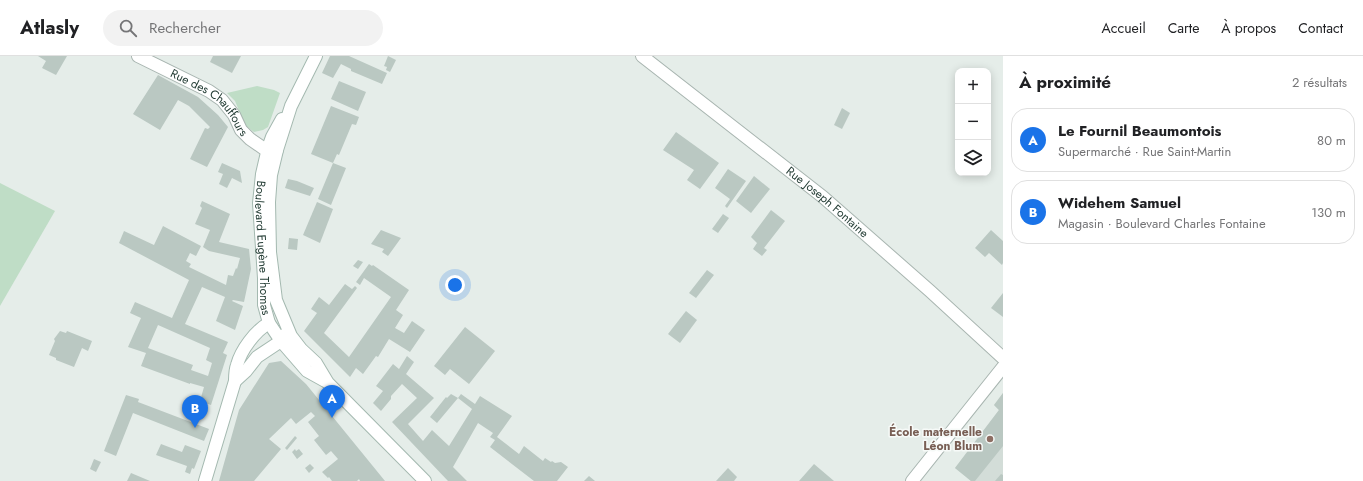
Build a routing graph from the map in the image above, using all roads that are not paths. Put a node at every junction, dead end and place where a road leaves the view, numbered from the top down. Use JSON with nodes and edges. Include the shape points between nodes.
{"nodes":[{"id":1,"x":138,"y":56,"type":"edge"},
{"id":2,"x":316,"y":56,"type":"edge"},
{"id":3,"x":642,"y":56,"type":"edge"},
{"id":4,"x":273,"y":149,"type":"junction"},
{"id":5,"x":279,"y":328,"type":"junction"},
{"id":6,"x":301,"y":349,"type":"junction"},
{"id":7,"x":1003,"y":358,"type":"edge"},
{"id":8,"x":1003,"y":367,"type":"edge"},
{"id":9,"x":235,"y":381,"type":"junction"},
{"id":10,"x":328,"y":383,"type":"junction"},
{"id":11,"x":205,"y":481,"type":"edge"},
{"id":12,"x":425,"y":481,"type":"edge"},
{"id":13,"x":912,"y":481,"type":"edge"}],
"edges":[{"from":1,"to":4,"type":"street","name":"Rue des Chauffours","via":[[209,91],[222,100],[234,115],[241,130],[256,144]]},
{"from":2,"to":4,"type":"street","name":"Boulevard Eugène Thomas","via":[[272,137]]},
{"from":3,"to":7,"type":"street","name":"Rue Joseph Fontaine","via":[[823,197]]},
{"from":4,"to":5,"type":"street","name":"Boulevard Eugène Thomas","via":[[268,202],[270,252]]},
{"from":4,"to":5,"type":"street","name":"Boulevard Eugène Thomas","via":[[262,174],[259,203],[264,305]]},
{"from":5,"to":6,"type":"street","via":[[291,336]]},
{"from":5,"to":6,"type":"street","via":[[291,344]]},
{"from":5,"to":9,"type":"street","via":[[246,371]]},
{"from":5,"to":9,"type":"street","via":[[259,330],[247,344],[237,364]]},
{"from":5,"to":10,"type":"street","via":[[307,371]]},
{"from":6,"to":10,"type":"street","via":[[316,364]]},
{"from":8,"to":13,"type":"street"},
{"from":9,"to":11,"type":"street"},
{"from":10,"to":12,"type":"street"}]}
